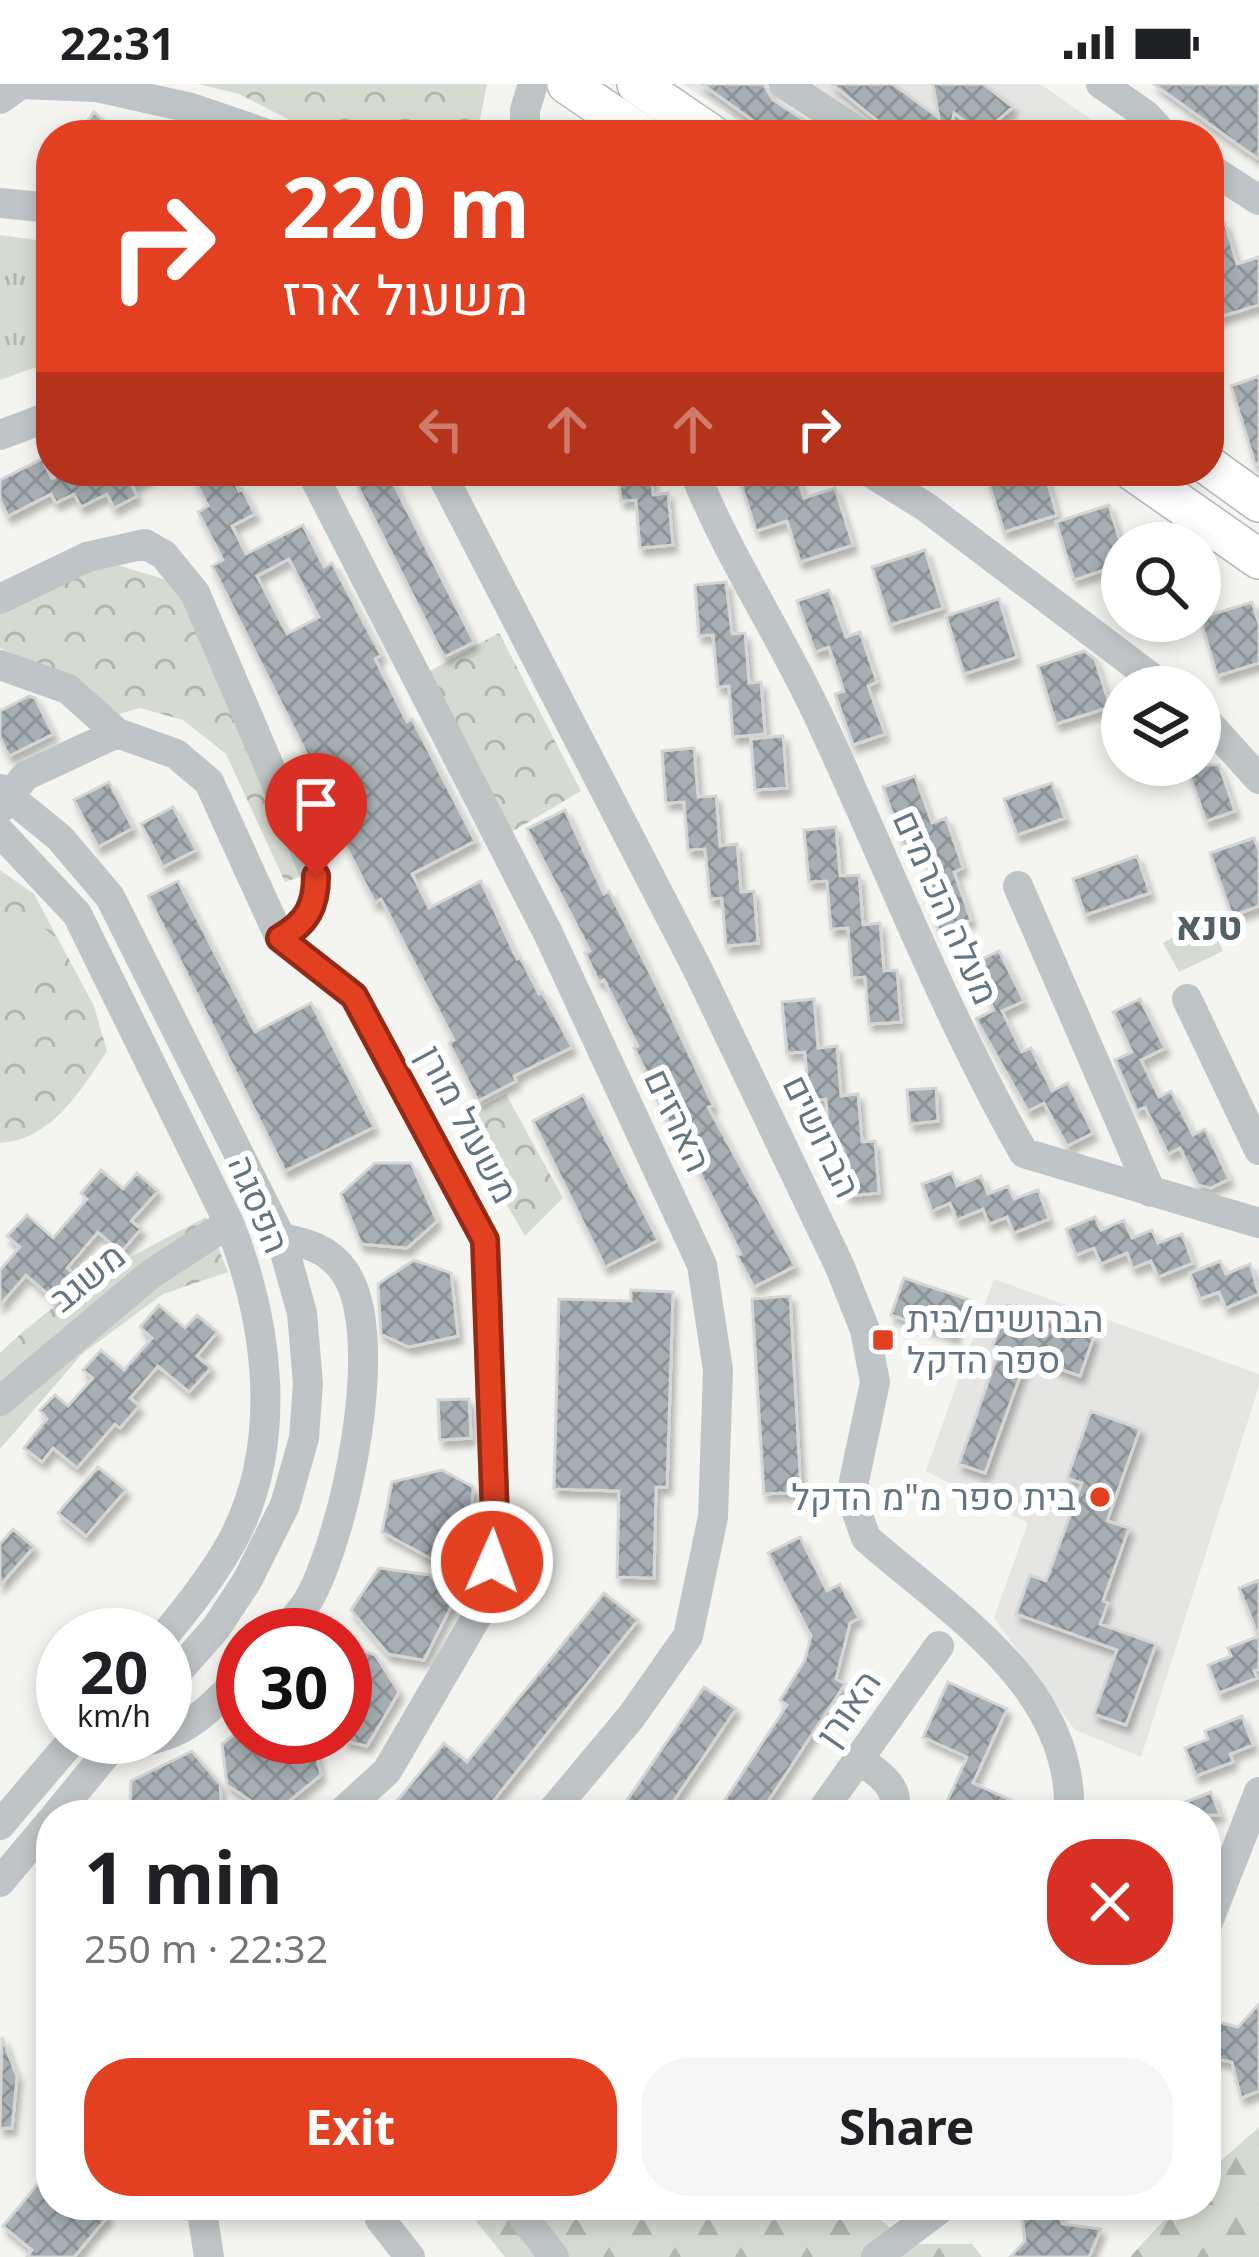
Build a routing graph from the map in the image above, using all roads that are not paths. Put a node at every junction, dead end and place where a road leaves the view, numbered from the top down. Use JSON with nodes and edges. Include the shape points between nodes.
{"nodes":[{"id":1,"x":532,"y":84,"type":"edge"},
{"id":2,"x":567,"y":84,"type":"edge"},
{"id":3,"x":637,"y":84,"type":"edge"},
{"id":4,"x":784,"y":84,"type":"edge"},
{"id":5,"x":1101,"y":84,"type":"edge"},
{"id":6,"x":0,"y":99,"type":"edge"},
{"id":7,"x":226,"y":120,"type":"edge"},
{"id":8,"x":524,"y":120,"type":"edge"},
{"id":9,"x":620,"y":120,"type":"edge"},
{"id":10,"x":690,"y":120,"type":"edge"},
{"id":11,"x":840,"y":120,"type":"edge"},
{"id":12,"x":1150,"y":120,"type":"edge"},
{"id":13,"x":1224,"y":178,"type":"edge"},
{"id":14,"x":1259,"y":200,"type":"edge"},
{"id":15,"x":0,"y":203,"type":"edge"},
{"id":16,"x":36,"y":207,"type":"edge"},
{"id":17,"x":36,"y":422,"type":"edge"},
{"id":18,"x":0,"y":435,"type":"edge"},
{"id":19,"x":1224,"y":477,"type":"edge"},
{"id":20,"x":318,"y":486,"type":"edge"},
{"id":21,"x":448,"y":486,"type":"edge"},
{"id":22,"x":700,"y":486,"type":"edge"},
{"id":23,"x":892,"y":486,"type":"edge"},
{"id":24,"x":1154,"y":486,"type":"edge"},
{"id":25,"x":1259,"y":502,"type":"edge"},
{"id":26,"x":1259,"y":559,"type":"edge"},
{"id":27,"x":0,"y":599,"type":"edge"},
{"id":28,"x":0,"y":665,"type":"edge"},
{"id":29,"x":1136,"y":666,"type":"edge"},
{"id":30,"x":117,"y":734,"type":"junction"},
{"id":31,"x":1221,"y":737,"type":"edge"},
{"id":32,"x":1259,"y":778,"type":"edge"},
{"id":33,"x":3,"y":797,"type":"edge"},
{"id":34,"x":0,"y":832,"type":"edge"},
{"id":35,"x":1018,"y":886,"type":"dead end"},
{"id":36,"x":280,"y":938,"type":"junction"},
{"id":37,"x":1187,"y":999,"type":"dead end"},
{"id":38,"x":1259,"y":1150,"type":"edge"},
{"id":39,"x":1151,"y":1192,"type":"junction"},
{"id":40,"x":230,"y":1223,"type":"junction"},
{"id":41,"x":1259,"y":1223,"type":"edge"},
{"id":42,"x":281,"y":1238,"type":"junction"},
{"id":43,"x":0,"y":1401,"type":"edge"},
{"id":44,"x":184,"y":1608,"type":"edge"},
{"id":45,"x":302,"y":1608,"type":"edge"},
{"id":46,"x":939,"y":1646,"type":"dead end"},
{"id":47,"x":192,"y":1655,"type":"edge"},
{"id":48,"x":216,"y":1702,"type":"edge"},
{"id":49,"x":192,"y":1724,"type":"edge"},
{"id":50,"x":860,"y":1760,"type":"junction"},
{"id":51,"x":52,"y":1764,"type":"edge"},
{"id":52,"x":92,"y":1764,"type":"edge"},
{"id":53,"x":1259,"y":1792,"type":"edge"},
{"id":54,"x":67,"y":1800,"type":"edge"},
{"id":55,"x":355,"y":1800,"type":"edge"},
{"id":56,"x":562,"y":1800,"type":"edge"},
{"id":57,"x":830,"y":1800,"type":"edge"},
{"id":58,"x":896,"y":1800,"type":"edge"},
{"id":59,"x":1068,"y":1800,"type":"edge"},
{"id":60,"x":0,"y":1825,"type":"edge"},
{"id":61,"x":36,"y":1839,"type":"edge"},
{"id":62,"x":0,"y":1882,"type":"edge"},
{"id":63,"x":1221,"y":1889,"type":"edge"},
{"id":64,"x":203,"y":2220,"type":"edge"},
{"id":65,"x":381,"y":2220,"type":"edge"},
{"id":66,"x":525,"y":2220,"type":"edge"},
{"id":67,"x":925,"y":2220,"type":"edge"},
{"id":68,"x":209,"y":2257,"type":"edge"},
{"id":69,"x":410,"y":2257,"type":"edge"},
{"id":70,"x":554,"y":2257,"type":"edge"},
{"id":71,"x":876,"y":2257,"type":"edge"}],
"edges":[{"from":1,"to":8,"type":"street"},
{"from":2,"to":9,"type":"main road"},
{"from":3,"to":10,"type":"main road"},
{"from":4,"to":11,"type":"street"},
{"from":5,"to":12,"type":"street"},
{"from":6,"to":7,"type":"street","via":[[21,84],[97,87]]},
{"from":13,"to":14,"type":"street"},
{"from":15,"to":16,"type":"street"},
{"from":17,"to":18,"type":"street"},
{"from":19,"to":25,"type":"main road"},
{"from":20,"to":56,"type":"street","name":"הארזים","via":[[548,933],[702,1264],[718,1370],[713,1517],[688,1636]]},
{"from":21,"to":59,"type":"street","name":"הברושים","via":[[698,970],[840,1267],[875,1382],[854,1481],[866,1538],[1019,1672],[1055,1733]]},
{"from":22,"to":39,"type":"street","name":"מעלה הכרמים","via":[[812,701],[968,1052],[1024,1153]]},
{"from":23,"to":29,"type":"street"},
{"from":24,"to":26,"type":"main road"},
{"from":27,"to":36,"type":"street","via":[[87,557],[145,544],[164,555],[195,593],[316,876],[316,902]]},
{"from":28,"to":30,"type":"street","via":[[68,689]]},
{"from":30,"to":33,"type":"street","via":[[25,776]]},
{"from":30,"to":36,"type":"street","name":"משעול מורן","via":[[176,754],[209,782]]},
{"from":31,"to":32,"type":"street"},
{"from":33,"to":42,"type":"street","name":"הפסגה","via":[[60,838],[110,897]]},
{"from":34,"to":40,"type":"street","name":"הפסגה","via":[[77,914]]},
{"from":35,"to":39,"type":"street"},
{"from":36,"to":55,"type":"street","name":"משעול מורן","via":[[354,996],[485,1240],[492,1562],[479,1613],[387,1771]]},
{"from":37,"to":38,"type":"street"},
{"from":39,"to":41,"type":"street","name":"מעלה הכרמים"},
{"from":40,"to":43,"type":"street","name":"משגב","via":[[152,1274]]},
{"from":40,"to":44,"type":"street","name":"הפסגה","via":[[262,1331],[265,1420],[251,1497],[230,1545]]},
{"from":42,"to":45,"type":"street","name":"הפסגה","via":[[315,1245],[344,1270],[364,1352],[336,1534]]},
{"from":42,"to":47,"type":"street","name":"הפסגה","via":[[302,1313],[304,1438],[285,1505],[248,1581]]},
{"from":46,"to":50,"type":"street","name":"האורן"},
{"from":48,"to":49,"type":"street"},
{"from":50,"to":57,"type":"street","name":"האורן"},
{"from":50,"to":58,"type":"street","via":[[884,1777]]},
{"from":51,"to":60,"type":"street"},
{"from":52,"to":54,"type":"street"},
{"from":53,"to":63,"type":"street"},
{"from":61,"to":62,"type":"street"},
{"from":64,"to":68,"type":"street"},
{"from":65,"to":69,"type":"street"},
{"from":66,"to":70,"type":"street"},
{"from":67,"to":71,"type":"street"}]}
